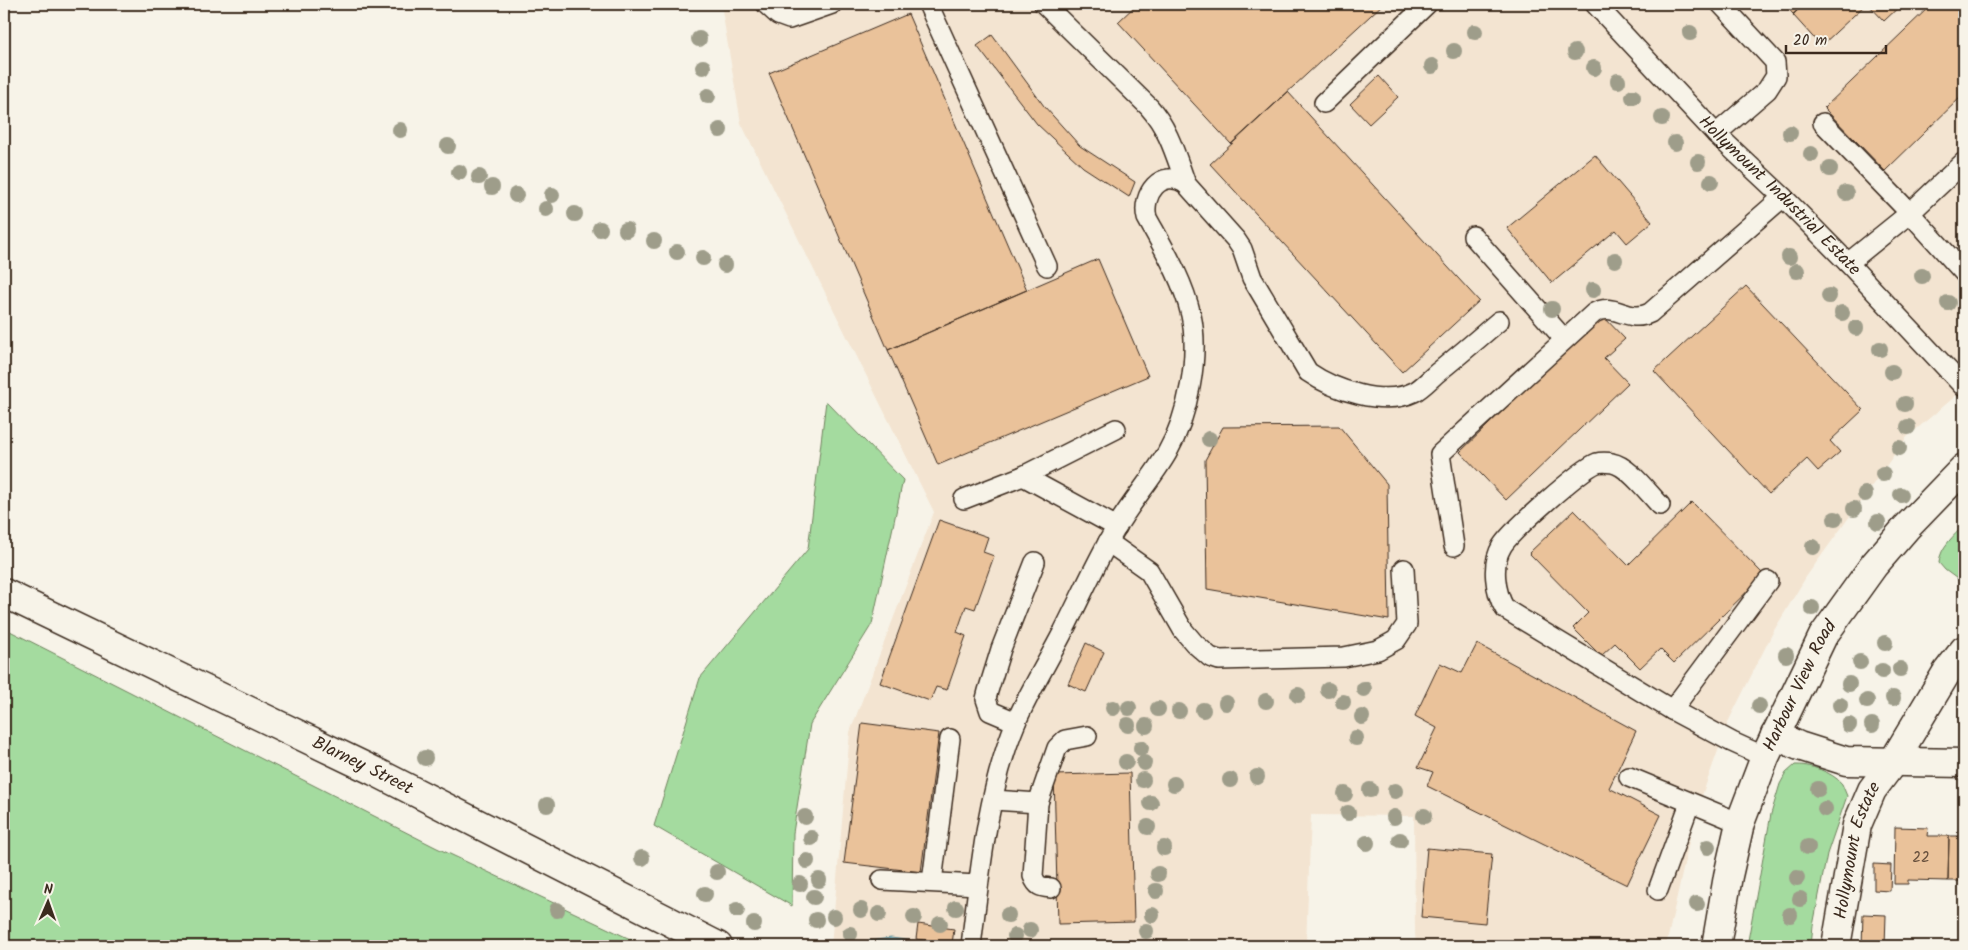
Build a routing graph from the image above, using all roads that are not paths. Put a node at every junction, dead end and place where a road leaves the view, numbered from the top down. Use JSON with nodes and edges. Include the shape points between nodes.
{"nodes":[{"id":1,"x":766,"y":4,"type":"edge"},
{"id":2,"x":832,"y":4,"type":"edge"},
{"id":3,"x":928,"y":4,"type":"edge"},
{"id":4,"x":1044,"y":4,"type":"edge"},
{"id":5,"x":1427,"y":4,"type":"edge"},
{"id":6,"x":1595,"y":4,"type":"edge"},
{"id":7,"x":1721,"y":4,"type":"edge"},
{"id":8,"x":1324,"y":103,"type":"dead end"},
{"id":9,"x":1823,"y":123,"type":"dead end"},
{"id":10,"x":1716,"y":134,"type":"junction"},
{"id":11,"x":1964,"y":162,"type":"edge"},
{"id":12,"x":1186,"y":184,"type":"junction"},
{"id":13,"x":1783,"y":197,"type":"junction"},
{"id":14,"x":1910,"y":212,"type":"junction"},
{"id":15,"x":1473,"y":236,"type":"dead end"},
{"id":16,"x":1848,"y":263,"type":"junction"},
{"id":17,"x":1047,"y":266,"type":"dead end"},
{"id":18,"x":1964,"y":273,"type":"edge"},
{"id":19,"x":1499,"y":321,"type":"dead end"},
{"id":20,"x":1564,"y":339,"type":"junction"},
{"id":21,"x":1964,"y":387,"type":"edge"},
{"id":22,"x":1116,"y":429,"type":"dead end"},
{"id":23,"x":1964,"y":468,"type":"edge"},
{"id":24,"x":1023,"y":476,"type":"junction"},
{"id":25,"x":964,"y":499,"type":"dead end"},
{"id":26,"x":1660,"y":505,"type":"dead end"},
{"id":27,"x":1113,"y":534,"type":"junction"},
{"id":28,"x":1454,"y":546,"type":"dead end"},
{"id":29,"x":1035,"y":562,"type":"dead end"},
{"id":30,"x":1404,"y":569,"type":"dead end"},
{"id":31,"x":1768,"y":581,"type":"dead end"},
{"id":32,"x":4,"y":592,"type":"edge"},
{"id":33,"x":1964,"y":650,"type":"edge"},
{"id":34,"x":1672,"y":710,"type":"junction"},
{"id":35,"x":1016,"y":722,"type":"junction"},
{"id":36,"x":1087,"y":736,"type":"dead end"},
{"id":37,"x":950,"y":739,"type":"dead end"},
{"id":38,"x":1770,"y":746,"type":"junction"},
{"id":39,"x":1893,"y":762,"type":"junction"},
{"id":40,"x":1964,"y":763,"type":"edge"},
{"id":41,"x":1629,"y":777,"type":"dead end"},
{"id":42,"x":993,"y":800,"type":"junction"},
{"id":43,"x":1038,"y":803,"type":"junction"},
{"id":44,"x":1690,"y":803,"type":"junction"},
{"id":45,"x":1740,"y":824,"type":"junction"},
{"id":46,"x":882,"y":880,"type":"dead end"},
{"id":47,"x":932,"y":882,"type":"junction"},
{"id":48,"x":978,"y":885,"type":"junction"},
{"id":49,"x":1051,"y":888,"type":"dead end"},
{"id":50,"x":1658,"y":890,"type":"dead end"},
{"id":51,"x":718,"y":946,"type":"edge"},
{"id":52,"x":971,"y":946,"type":"edge"},
{"id":53,"x":1716,"y":946,"type":"edge"},
{"id":54,"x":1836,"y":946,"type":"edge"}],
"edges":[{"from":1,"to":2,"type":"lane","via":[[778,15],[790,19]]},
{"from":3,"to":17,"type":"lane"},
{"from":4,"to":12,"type":"lane","via":[[1160,120]]},
{"from":5,"to":8,"type":"lane"},
{"from":6,"to":10,"type":"lane","name":"Hollymount Industrial Estate"},
{"from":7,"to":10,"type":"lane","via":[[1775,62],[1776,76],[1767,90]]},
{"from":9,"to":14,"type":"lane"},
{"from":10,"to":13,"type":"lane","name":"Hollymount Industrial Estate"},
{"from":11,"to":14,"type":"lane"},
{"from":12,"to":19,"type":"lane","via":[[1239,244],[1252,278],[1308,372],[1344,390],[1374,397],[1395,397],[1414,392]]},
{"from":12,"to":27,"type":"lane","via":[[1179,179],[1163,179],[1148,198],[1145,211],[1170,259],[1191,314],[1194,332],[1191,384],[1167,454]]},
{"from":13,"to":16,"type":"lane","name":"Hollymount Industrial Estate"},
{"from":13,"to":20,"type":"lane","via":[[1650,313],[1634,317],[1603,308]]},
{"from":14,"to":16,"type":"lane"},
{"from":14,"to":18,"type":"lane"},
{"from":15,"to":20,"type":"lane"},
{"from":16,"to":21,"type":"lane","name":"Hollymount Industrial Estate"},
{"from":20,"to":28,"type":"lane","via":[[1440,454]]},
{"from":22,"to":24,"type":"lane"},
{"from":23,"to":38,"type":"street","name":"Harbour View Road","via":[[1906,528],[1840,611],[1823,636]]},
{"from":24,"to":25,"type":"lane"},
{"from":24,"to":27,"type":"lane"},
{"from":26,"to":34,"type":"lane","via":[[1624,468],[1612,463],[1598,463],[1580,473],[1501,547],[1496,582],[1498,597],[1505,609]]},
{"from":27,"to":30,"type":"lane","via":[[1149,571],[1183,630],[1210,657],[1219,660],[1344,657],[1378,650],[1396,640],[1407,624]]},
{"from":27,"to":35,"type":"lane"},
{"from":29,"to":35,"type":"lane","via":[[1001,649],[986,699],[990,711]]},
{"from":31,"to":34,"type":"lane"},
{"from":32,"to":51,"type":"street","name":"Blarney Street","via":[[374,771]]},
{"from":33,"to":39,"type":"street","name":"Hollymount Estate","via":[[1947,672]]},
{"from":34,"to":38,"type":"lane","via":[[1732,742]]},
{"from":35,"to":42,"type":"lane"},
{"from":36,"to":43,"type":"lane","via":[[1066,740],[1057,748]]},
{"from":37,"to":47,"type":"lane"},
{"from":38,"to":39,"type":"street","name":"Hollymount Estate","via":[[1799,746],[1846,761]]},
{"from":38,"to":45,"type":"street","name":"Harbour View Road"},
{"from":39,"to":40,"type":"street","name":"Hollymount Estate"},
{"from":39,"to":54,"type":"street","name":"Hollymount Estate","via":[[1872,790],[1857,825]]},
{"from":41,"to":44,"type":"lane"},
{"from":42,"to":43,"type":"lane"},
{"from":42,"to":48,"type":"lane"},
{"from":43,"to":49,"type":"lane","via":[[1033,876],[1040,887]]},
{"from":44,"to":45,"type":"lane"},
{"from":44,"to":50,"type":"lane"},
{"from":45,"to":53,"type":"street","name":"Harbour View Road"},
{"from":46,"to":47,"type":"lane"},
{"from":47,"to":48,"type":"lane"},
{"from":48,"to":52,"type":"lane"}]}
